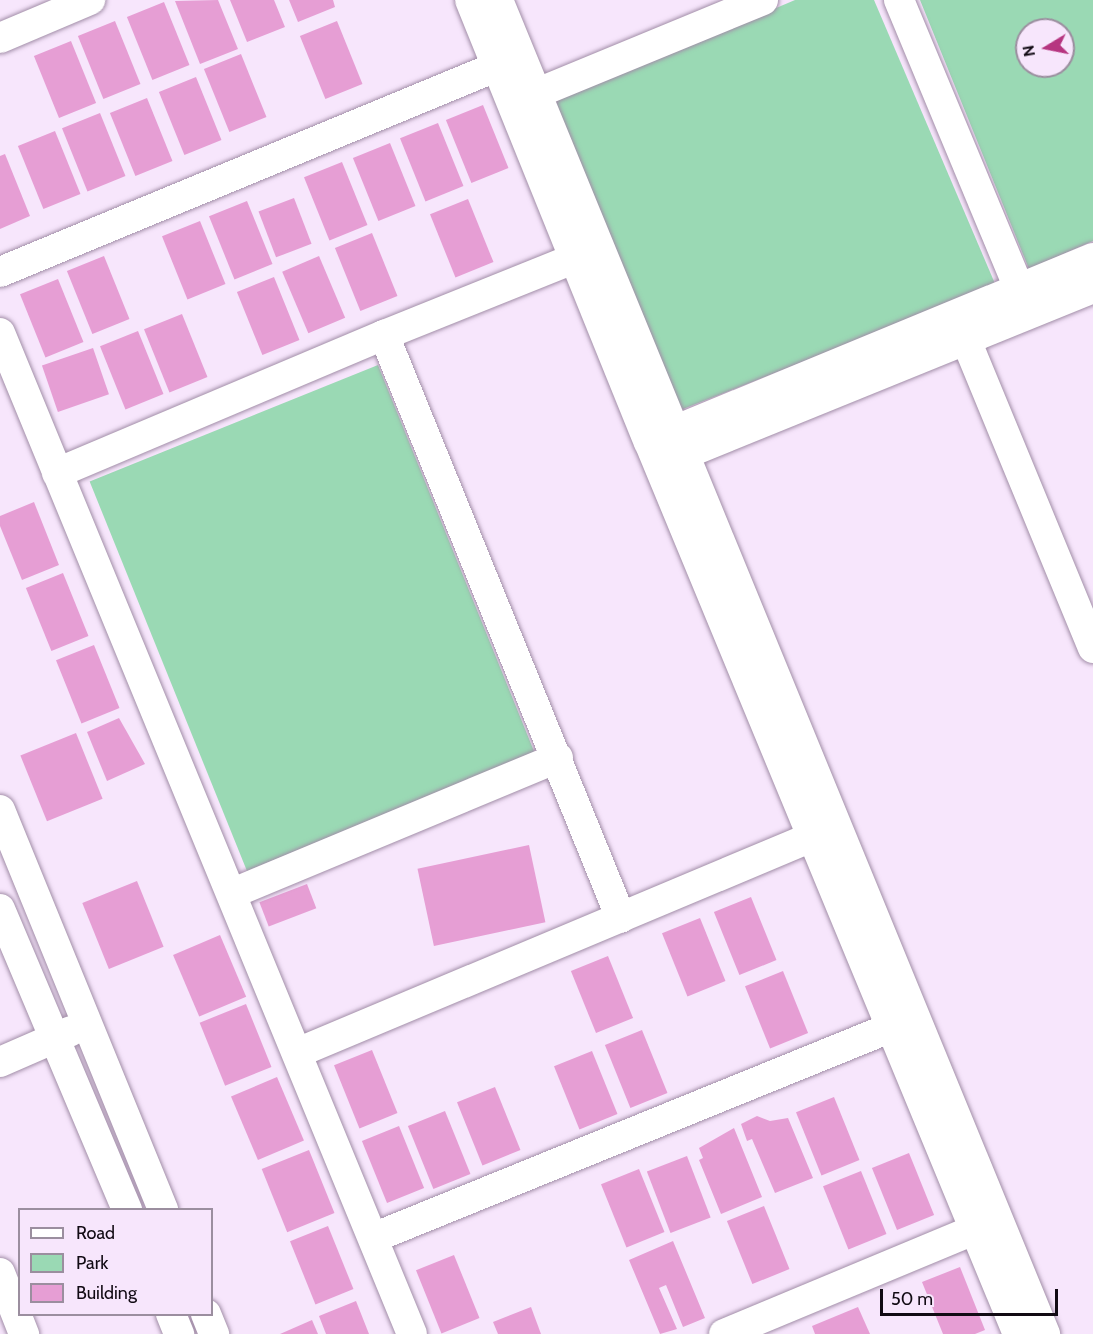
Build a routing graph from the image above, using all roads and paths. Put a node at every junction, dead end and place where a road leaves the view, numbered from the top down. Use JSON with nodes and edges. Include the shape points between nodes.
{"nodes":[{"id":1,"x":90,"y":0,"type":"edge"},
{"id":2,"x":470,"y":0,"type":"edge"},
{"id":3,"x":498,"y":0,"type":"edge"},
{"id":4,"x":763,"y":0,"type":"edge"},
{"id":5,"x":899,"y":0,"type":"edge"},
{"id":6,"x":0,"y":38,"type":"edge"},
{"id":7,"x":509,"y":61,"type":"junction"},
{"id":8,"x":524,"y":98,"type":"junction"},
{"id":9,"x":587,"y":254,"type":"junction"},
{"id":10,"x":1093,"y":258,"type":"edge"},
{"id":11,"x":0,"y":272,"type":"edge"},
{"id":12,"x":1093,"y":288,"type":"edge"},
{"id":13,"x":1025,"y":301,"type":"junction"},
{"id":14,"x":0,"y":333,"type":"edge"},
{"id":15,"x":384,"y":335,"type":"junction"},
{"id":16,"x":966,"y":340,"type":"junction"},
{"id":17,"x":665,"y":448,"type":"junction"},
{"id":18,"x":57,"y":473,"type":"junction"},
{"id":19,"x":1093,"y":648,"type":"edge"},
{"id":20,"x":558,"y":758,"type":"junction"},
{"id":21,"x":0,"y":810,"type":"edge"},
{"id":22,"x":824,"y":832,"type":"junction"},
{"id":23,"x":234,"y":893,"type":"junction"},
{"id":24,"x":0,"y":909,"type":"edge"},
{"id":25,"x":621,"y":918,"type":"junction"},
{"id":26,"x":87,"y":1023,"type":"junction"},
{"id":27,"x":902,"y":1023,"type":"junction"},
{"id":28,"x":55,"y":1038,"type":"junction"},
{"id":29,"x":297,"y":1053,"type":"junction"},
{"id":30,"x":0,"y":1062,"type":"edge"},
{"id":31,"x":127,"y":1208,"type":"edge"},
{"id":32,"x":163,"y":1208,"type":"edge"},
{"id":33,"x":986,"y":1225,"type":"junction"},
{"id":34,"x":373,"y":1238,"type":"junction"},
{"id":35,"x":0,"y":1273,"type":"edge"},
{"id":36,"x":172,"y":1316,"type":"edge"},
{"id":37,"x":207,"y":1316,"type":"edge"},
{"id":38,"x":24,"y":1334,"type":"edge"},
{"id":39,"x":179,"y":1334,"type":"edge"},
{"id":40,"x":214,"y":1334,"type":"edge"},
{"id":41,"x":412,"y":1334,"type":"edge"},
{"id":42,"x":724,"y":1334,"type":"edge"},
{"id":43,"x":1018,"y":1334,"type":"edge"},
{"id":44,"x":1045,"y":1334,"type":"edge"}],
"edges":[{"from":1,"to":6,"type":"street"},
{"from":2,"to":7,"type":"street"},
{"from":3,"to":7,"type":"street"},
{"from":4,"to":8,"type":"street"},
{"from":5,"to":13,"type":"street"},
{"from":7,"to":8,"type":"street"},
{"from":7,"to":11,"type":"street"},
{"from":8,"to":9,"type":"street"},
{"from":9,"to":15,"type":"street"},
{"from":9,"to":17,"type":"street"},
{"from":10,"to":13,"type":"street"},
{"from":12,"to":13,"type":"street"},
{"from":13,"to":16,"type":"street"},
{"from":13,"to":17,"type":"street"},
{"from":14,"to":18,"type":"street"},
{"from":15,"to":18,"type":"street"},
{"from":15,"to":20,"type":"street"},
{"from":16,"to":17,"type":"street"},
{"from":16,"to":19,"type":"street"},
{"from":17,"to":22,"type":"street"},
{"from":18,"to":23,"type":"street"},
{"from":20,"to":23,"type":"street"},
{"from":20,"to":25,"type":"street"},
{"from":21,"to":26,"type":"street"},
{"from":22,"to":25,"type":"street"},
{"from":22,"to":27,"type":"street"},
{"from":23,"to":29,"type":"street"},
{"from":24,"to":28,"type":"street"},
{"from":25,"to":29,"type":"street"},
{"from":26,"to":28,"type":"street"},
{"from":26,"to":32,"type":"street"},
{"from":27,"to":33,"type":"street"},
{"from":27,"to":34,"type":"street"},
{"from":28,"to":30,"type":"street"},
{"from":28,"to":31,"type":"street"},
{"from":29,"to":34,"type":"street"},
{"from":33,"to":42,"type":"street"},
{"from":33,"to":43,"type":"street"},
{"from":33,"to":44,"type":"street"},
{"from":34,"to":41,"type":"street"},
{"from":35,"to":38,"type":"street"},
{"from":36,"to":39,"type":"street"},
{"from":37,"to":40,"type":"street"}]}
